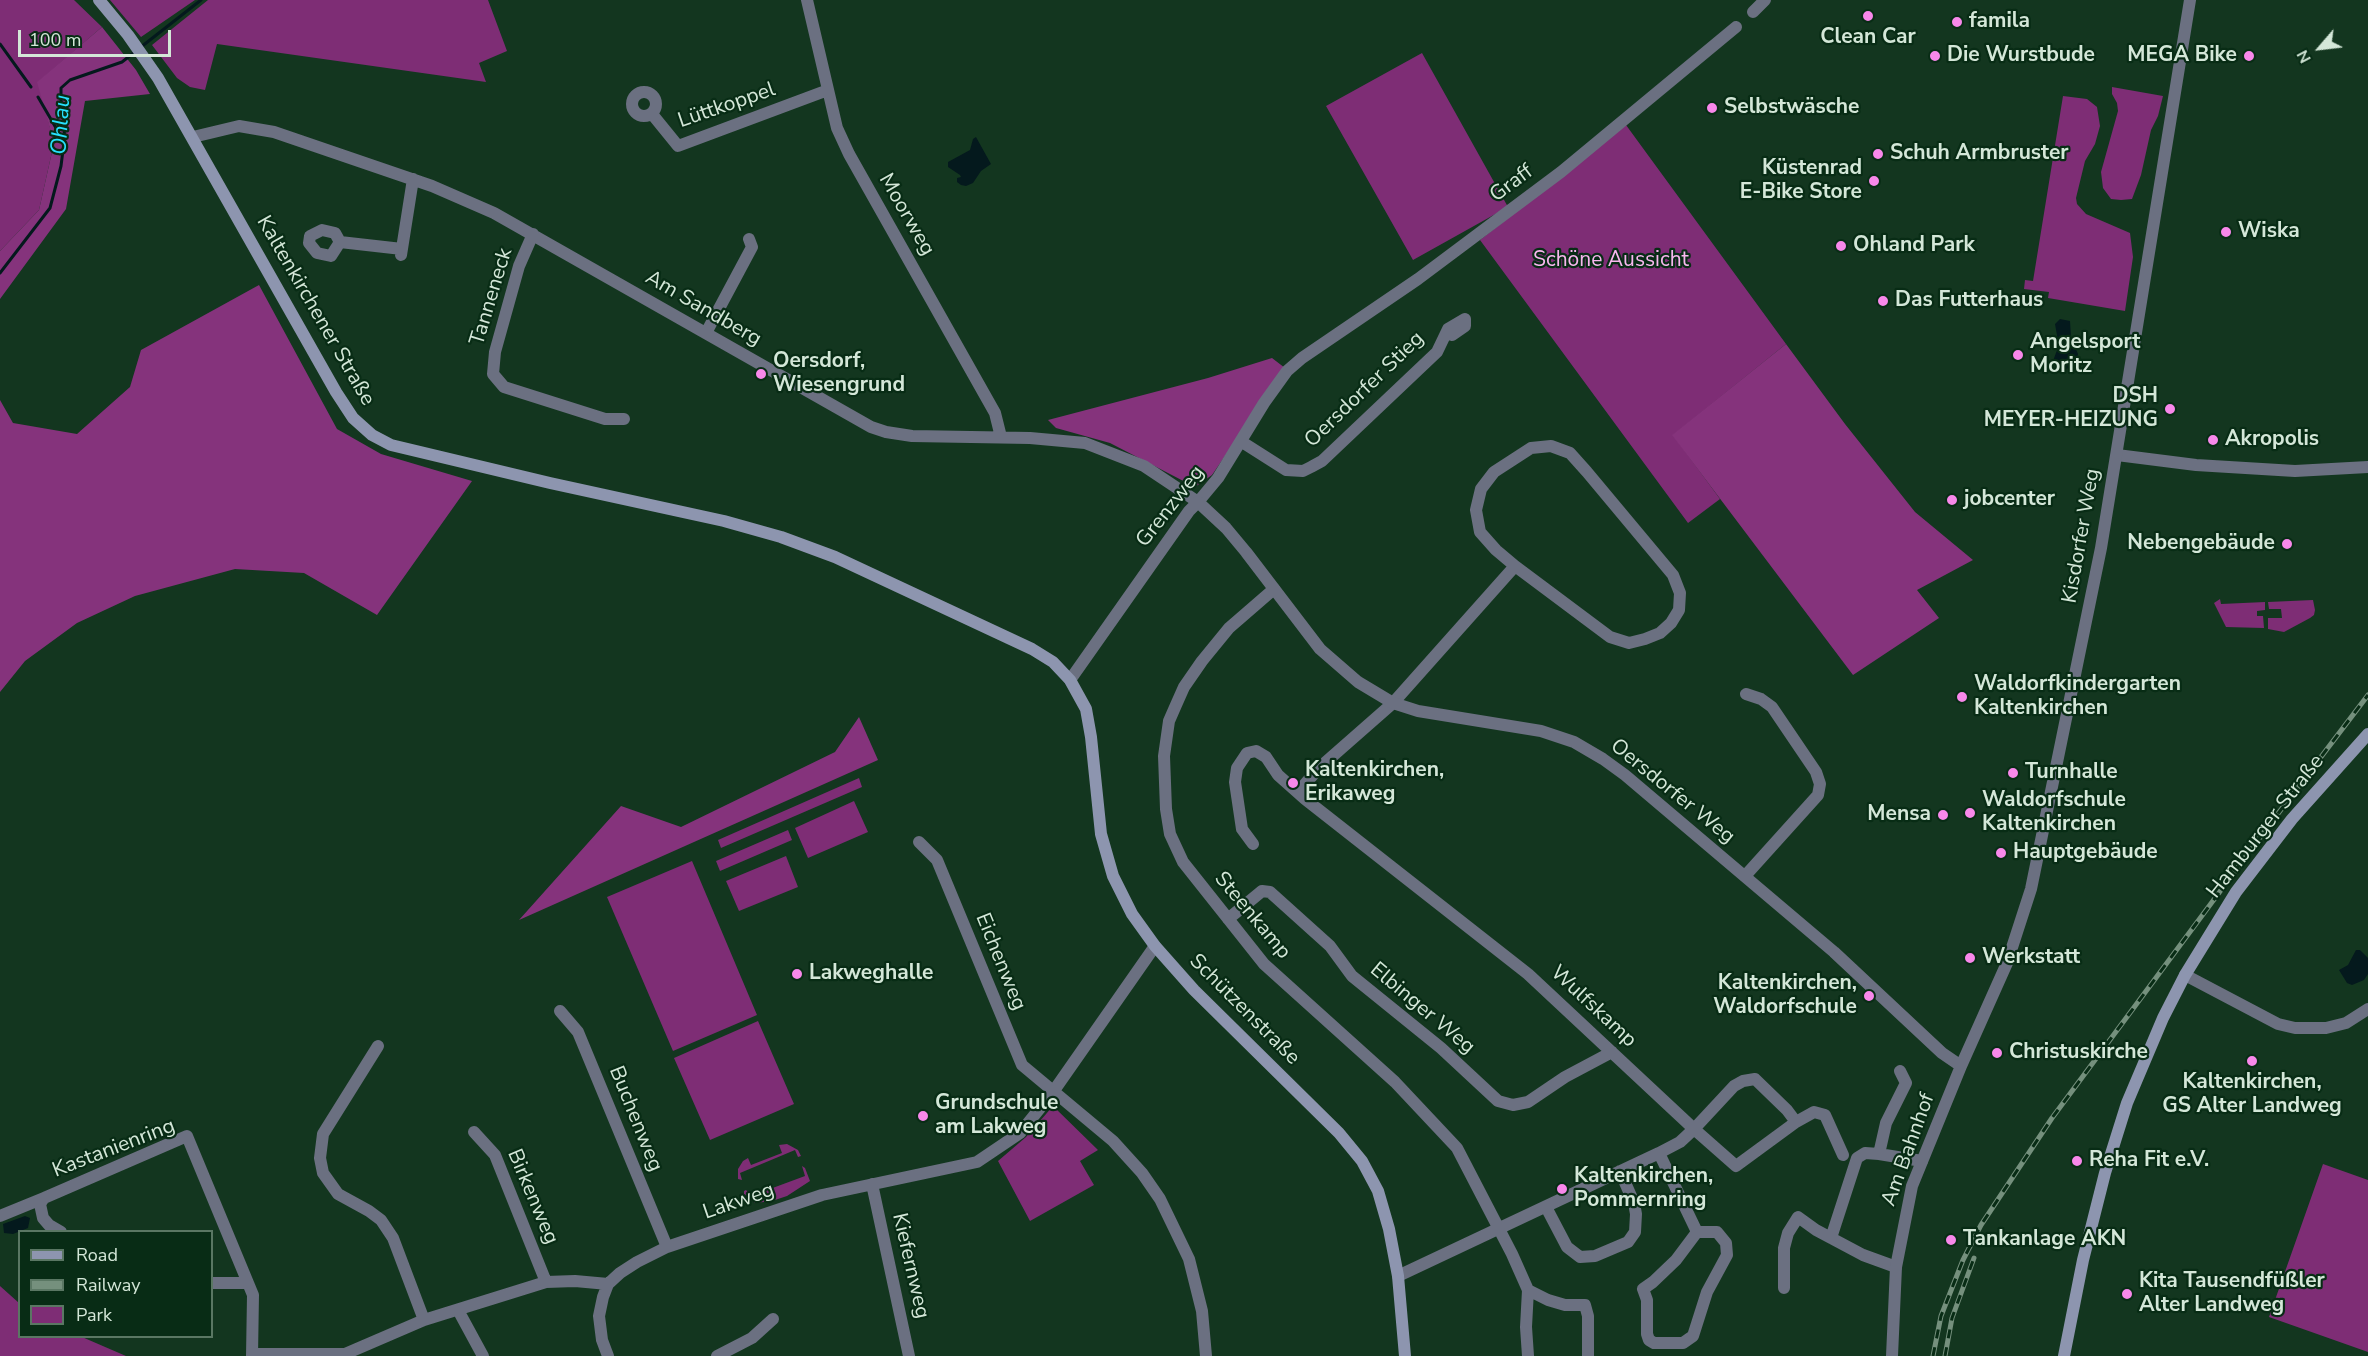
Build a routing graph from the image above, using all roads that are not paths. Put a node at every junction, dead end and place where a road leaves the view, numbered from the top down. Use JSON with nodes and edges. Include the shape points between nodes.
{"nodes":[{"id":1,"x":99,"y":0,"type":"edge"},
{"id":2,"x":807,"y":0,"type":"edge"},
{"id":3,"x":1766,"y":0,"type":"edge"},
{"id":4,"x":2190,"y":0,"type":"edge"},
{"id":5,"x":1753,"y":12,"type":"dead end"},
{"id":6,"x":1736,"y":27,"type":"dead end"},
{"id":7,"x":828,"y":90,"type":"junction"},
{"id":8,"x":652,"y":114,"type":"dead end"},
{"id":9,"x":193,"y":137,"type":"junction"},
{"id":10,"x":413,"y":179,"type":"junction"},
{"id":11,"x":533,"y":234,"type":"junction"},
{"id":12,"x":749,"y":239,"type":"dead end"},
{"id":13,"x":340,"y":242,"type":"dead end"},
{"id":14,"x":706,"y":333,"type":"junction"},
{"id":15,"x":1448,"y":334,"type":"dead end"},
{"id":16,"x":1302,"y":358,"type":"joint"},
{"id":17,"x":624,"y":419,"type":"dead end"},
{"id":18,"x":1001,"y":437,"type":"junction"},
{"id":19,"x":1242,"y":442,"type":"junction"},
{"id":20,"x":2117,"y":455,"type":"junction"},
{"id":21,"x":2368,"y":467,"type":"edge"},
{"id":22,"x":1198,"y":502,"type":"junction"},
{"id":23,"x":1515,"y":566,"type":"junction"},
{"id":24,"x":1274,"y":589,"type":"junction"},
{"id":25,"x":1070,"y":680,"type":"junction"},
{"id":26,"x":1746,"y":694,"type":"dead end"},
{"id":27,"x":1393,"y":704,"type":"junction"},
{"id":28,"x":2368,"y":734,"type":"edge"},
{"id":29,"x":1305,"y":799,"type":"junction"},
{"id":30,"x":919,"y":842,"type":"dead end"},
{"id":31,"x":1253,"y":844,"type":"dead end"},
{"id":32,"x":1745,"y":876,"type":"junction"},
{"id":33,"x":1228,"y":919,"type":"junction"},
{"id":34,"x":1155,"y":946,"type":"junction"},
{"id":35,"x":2185,"y":975,"type":"junction"},
{"id":36,"x":2368,"y":1010,"type":"edge"},
{"id":37,"x":560,"y":1011,"type":"dead end"},
{"id":38,"x":378,"y":1046,"type":"dead end"},
{"id":39,"x":1612,"y":1052,"type":"junction"},
{"id":40,"x":1961,"y":1066,"type":"junction"},
{"id":41,"x":1900,"y":1071,"type":"dead end"},
{"id":42,"x":1053,"y":1092,"type":"junction"},
{"id":43,"x":1796,"y":1122,"type":"junction"},
{"id":44,"x":1694,"y":1129,"type":"junction"},
{"id":45,"x":474,"y":1132,"type":"dead end"},
{"id":46,"x":1659,"y":1153,"type":"junction"},
{"id":47,"x":1879,"y":1154,"type":"junction"},
{"id":48,"x":1843,"y":1155,"type":"dead end"},
{"id":49,"x":1922,"y":1161,"type":"junction"},
{"id":50,"x":1620,"y":1171,"type":"junction"},
{"id":51,"x":872,"y":1184,"type":"junction"},
{"id":52,"x":44,"y":1198,"type":"junction"},
{"id":53,"x":1546,"y":1207,"type":"junction"},
{"id":54,"x":0,"y":1216,"type":"edge"},
{"id":55,"x":1499,"y":1228,"type":"junction"},
{"id":56,"x":57,"y":1230,"type":"edge"},
{"id":57,"x":1697,"y":1232,"type":"junction"},
{"id":58,"x":1831,"y":1238,"type":"junction"},
{"id":59,"x":667,"y":1247,"type":"junction"},
{"id":60,"x":1896,"y":1267,"type":"junction"},
{"id":61,"x":1398,"y":1276,"type":"junction"},
{"id":62,"x":546,"y":1282,"type":"junction"},
{"id":63,"x":213,"y":1283,"type":"edge"},
{"id":64,"x":248,"y":1283,"type":"junction"},
{"id":65,"x":608,"y":1284,"type":"junction"},
{"id":66,"x":1784,"y":1288,"type":"dead end"},
{"id":67,"x":1528,"y":1290,"type":"junction"},
{"id":68,"x":458,"y":1311,"type":"junction"},
{"id":69,"x":424,"y":1320,"type":"junction"},
{"id":70,"x":772,"y":1320,"type":"dead end"},
{"id":71,"x":252,"y":1355,"type":"edge"},
{"id":72,"x":483,"y":1356,"type":"edge"},
{"id":73,"x":608,"y":1356,"type":"edge"},
{"id":74,"x":717,"y":1356,"type":"edge"},
{"id":75,"x":909,"y":1356,"type":"edge"},
{"id":76,"x":1206,"y":1356,"type":"edge"},
{"id":77,"x":1405,"y":1356,"type":"edge"},
{"id":78,"x":1528,"y":1356,"type":"edge"},
{"id":79,"x":1588,"y":1356,"type":"edge"},
{"id":80,"x":1892,"y":1356,"type":"edge"},
{"id":81,"x":2064,"y":1356,"type":"edge"}],
"edges":[{"from":1,"to":9,"type":"main road","name":"Kaltenkirchener Straße","via":[[128,35]]},
{"from":2,"to":7,"type":"street","name":"Moorweg"},
{"from":3,"to":5,"type":"street"},
{"from":4,"to":20,"type":"street","name":"Kisdorfer Weg"},
{"from":6,"to":16,"type":"street","name":"Graff","via":[[1500,219]]},
{"from":7,"to":8,"type":"street","name":"Lüttkoppel","via":[[678,146]]},
{"from":7,"to":18,"type":"street","name":"Moorweg","via":[[837,128],[849,154],[995,413]]},
{"from":9,"to":10,"type":"street","name":"Am Sandberg","via":[[239,126],[273,132]]},
{"from":9,"to":25,"type":"main road","name":"Kaltenkirchener Straße","via":[[336,392],[372,435],[391,445],[781,537],[835,557],[1032,648]]},
{"from":10,"to":11,"type":"street","name":"Am Sandberg"},
{"from":10,"to":13,"type":"street","via":[[401,252]]},
{"from":11,"to":14,"type":"street","name":"Am Sandberg"},
{"from":11,"to":17,"type":"street","name":"Tanneneck","via":[[519,266],[495,352],[493,374],[504,387],[605,419]]},
{"from":12,"to":14,"type":"street","via":[[752,247]]},
{"from":14,"to":18,"type":"street","name":"Am Sandberg","via":[[871,427],[912,436]]},
{"from":15,"to":19,"type":"street","name":"Oersdorfer Stieg","via":[[1437,352],[1323,461],[1303,471],[1286,470]]},
{"from":16,"to":19,"type":"street","name":"Grenzweg","via":[[1287,371],[1264,403]]},
{"from":18,"to":22,"type":"street","name":"Am Sandberg","via":[[1085,443],[1144,466]]},
{"from":19,"to":22,"type":"street","name":"Grenzweg"},
{"from":20,"to":21,"type":"street","via":[[2295,471]]},
{"from":20,"to":40,"type":"street","name":"Kisdorfer Weg","via":[[2031,889],[2007,963]]},
{"from":22,"to":24,"type":"street","name":"Oersdorfer Weg","via":[[1226,528]]},
{"from":22,"to":25,"type":"street","name":"Grenzweg"},
{"from":23,"to":23,"type":"street","via":[[1480,532],[1476,510],[1481,489],[1511,459],[1531,448],[1551,446],[1570,453],[1672,575],[1680,593],[1679,610],[1660,633],[1629,643],[1610,637]]},
{"from":23,"to":27,"type":"street"},
{"from":24,"to":27,"type":"street","name":"Oersdorfer Weg","via":[[1327,656]]},
{"from":24,"to":33,"type":"street","name":"Steenkamp","via":[[1229,628],[1190,678],[1169,721],[1164,756],[1170,834],[1183,862]]},
{"from":25,"to":34,"type":"main road","name":"Schützenstraße","via":[[1086,709],[1101,834],[1113,876],[1132,914]]},
{"from":26,"to":32,"type":"street","via":[[1772,707],[1820,784],[1818,795]]},
{"from":27,"to":29,"type":"street","via":[[1319,768],[1305,784]]},
{"from":27,"to":32,"type":"street","name":"Oersdorfer Weg","via":[[1541,731],[1574,742],[1625,775]]},
{"from":28,"to":35,"type":"main road","name":"Hamburger Straße","via":[[2292,819],[2236,892]]},
{"from":29,"to":31,"type":"street","name":"Wulfskamp","via":[[1278,775],[1266,757],[1256,751],[1247,753],[1237,768],[1235,782],[1242,829]]},
{"from":29,"to":39,"type":"street","name":"Wulfskamp","via":[[1528,974]]},
{"from":30,"to":42,"type":"street","name":"Eichenweg","via":[[937,860],[1022,1065]]},
{"from":32,"to":40,"type":"street","name":"Oersdorfer Weg"},
{"from":33,"to":39,"type":"street","name":"Elbinger Weg","via":[[1262,891],[1270,892],[1330,946],[1353,976],[1498,1101],[1513,1105],[1528,1102]]},
{"from":33,"to":55,"type":"street","name":"Steenkamp","via":[[1264,964],[1395,1082],[1457,1148]]},
{"from":34,"to":42,"type":"street","name":"Lakweg"},
{"from":34,"to":61,"type":"main road","name":"Schützenstraße","via":[[1362,1161],[1378,1191]]},
{"from":35,"to":36,"type":"street","via":[[2278,1024],[2295,1028],[2326,1028],[2346,1023]]},
{"from":35,"to":81,"type":"main road","name":"Hamburger Straße","via":[[2132,1092],[2111,1153],[2083,1260]]},
{"from":37,"to":59,"type":"street","name":"Buchenweg","via":[[578,1032]]},
{"from":38,"to":69,"type":"street","via":[[323,1134],[320,1158],[323,1173],[338,1194],[381,1220],[393,1238]]},
{"from":39,"to":44,"type":"street","name":"Wulfskamp"},
{"from":40,"to":49,"type":"street","name":"Am Bahnhof"},
{"from":41,"to":47,"type":"street","via":[[1906,1083],[1886,1123]]},
{"from":42,"to":51,"type":"street","name":"Lakweg","via":[[1020,1133],[977,1162]]},
{"from":42,"to":76,"type":"street","name":"Eichenweg","via":[[1113,1141],[1160,1199],[1189,1259],[1202,1311]]},
{"from":43,"to":44,"type":"street","name":"Wulfskamp","via":[[1736,1166]]},
{"from":43,"to":44,"type":"street","via":[[1755,1079],[1734,1086]]},
{"from":43,"to":48,"type":"street","via":[[1814,1112],[1825,1115]]},
{"from":44,"to":46,"type":"street"},
{"from":45,"to":62,"type":"street","name":"Birkenweg","via":[[495,1155]]},
{"from":46,"to":50,"type":"street"},
{"from":46,"to":57,"type":"street"},
{"from":47,"to":49,"type":"street"},
{"from":47,"to":58,"type":"street","via":[[1865,1153],[1857,1158]]},
{"from":49,"to":60,"type":"street","name":"Am Bahnhof","via":[[1905,1213]]},
{"from":50,"to":53,"type":"street"},
{"from":50,"to":53,"type":"street","via":[[1636,1214],[1635,1232],[1628,1242],[1595,1256],[1580,1257],[1567,1247]]},
{"from":51,"to":59,"type":"street","name":"Lakweg","via":[[822,1195]]},
{"from":51,"to":75,"type":"street","name":"Kiefernweg"},
{"from":52,"to":54,"type":"street","name":"Kastanienring"},
{"from":52,"to":56,"type":"street","name":"Kastanienring","via":[[40,1204],[43,1218]]},
{"from":52,"to":64,"type":"street","name":"Kastanienring","via":[[187,1136]]},
{"from":53,"to":55,"type":"street"},
{"from":55,"to":61,"type":"street"},
{"from":55,"to":67,"type":"street","name":"Steenkamp"},
{"from":57,"to":57,"type":"street","via":[[1717,1232],[1726,1243],[1727,1255],[1707,1292],[1693,1336],[1683,1343],[1654,1343],[1647,1334],[1647,1300],[1643,1289],[1676,1260]]},
{"from":58,"to":60,"type":"street"},
{"from":58,"to":66,"type":"street","via":[[1798,1217],[1784,1248]]},
{"from":59,"to":65,"type":"street","name":"Lakweg"},
{"from":60,"to":80,"type":"street","name":"Am Bahnhof"},
{"from":61,"to":77,"type":"main road","name":"Schützenstraße"},
{"from":62,"to":65,"type":"street"},
{"from":62,"to":68,"type":"street"},
{"from":63,"to":64,"type":"street"},
{"from":64,"to":71,"type":"street","name":"Kastanienring","via":[[253,1294]]},
{"from":65,"to":73,"type":"street","via":[[599,1316]]},
{"from":67,"to":78,"type":"street"},
{"from":67,"to":79,"type":"street","via":[[1565,1305],[1585,1305]]},
{"from":68,"to":69,"type":"street"},
{"from":68,"to":72,"type":"street"},
{"from":69,"to":71,"type":"street","via":[[345,1354]]},
{"from":70,"to":74,"type":"street","via":[[752,1338]]}]}
